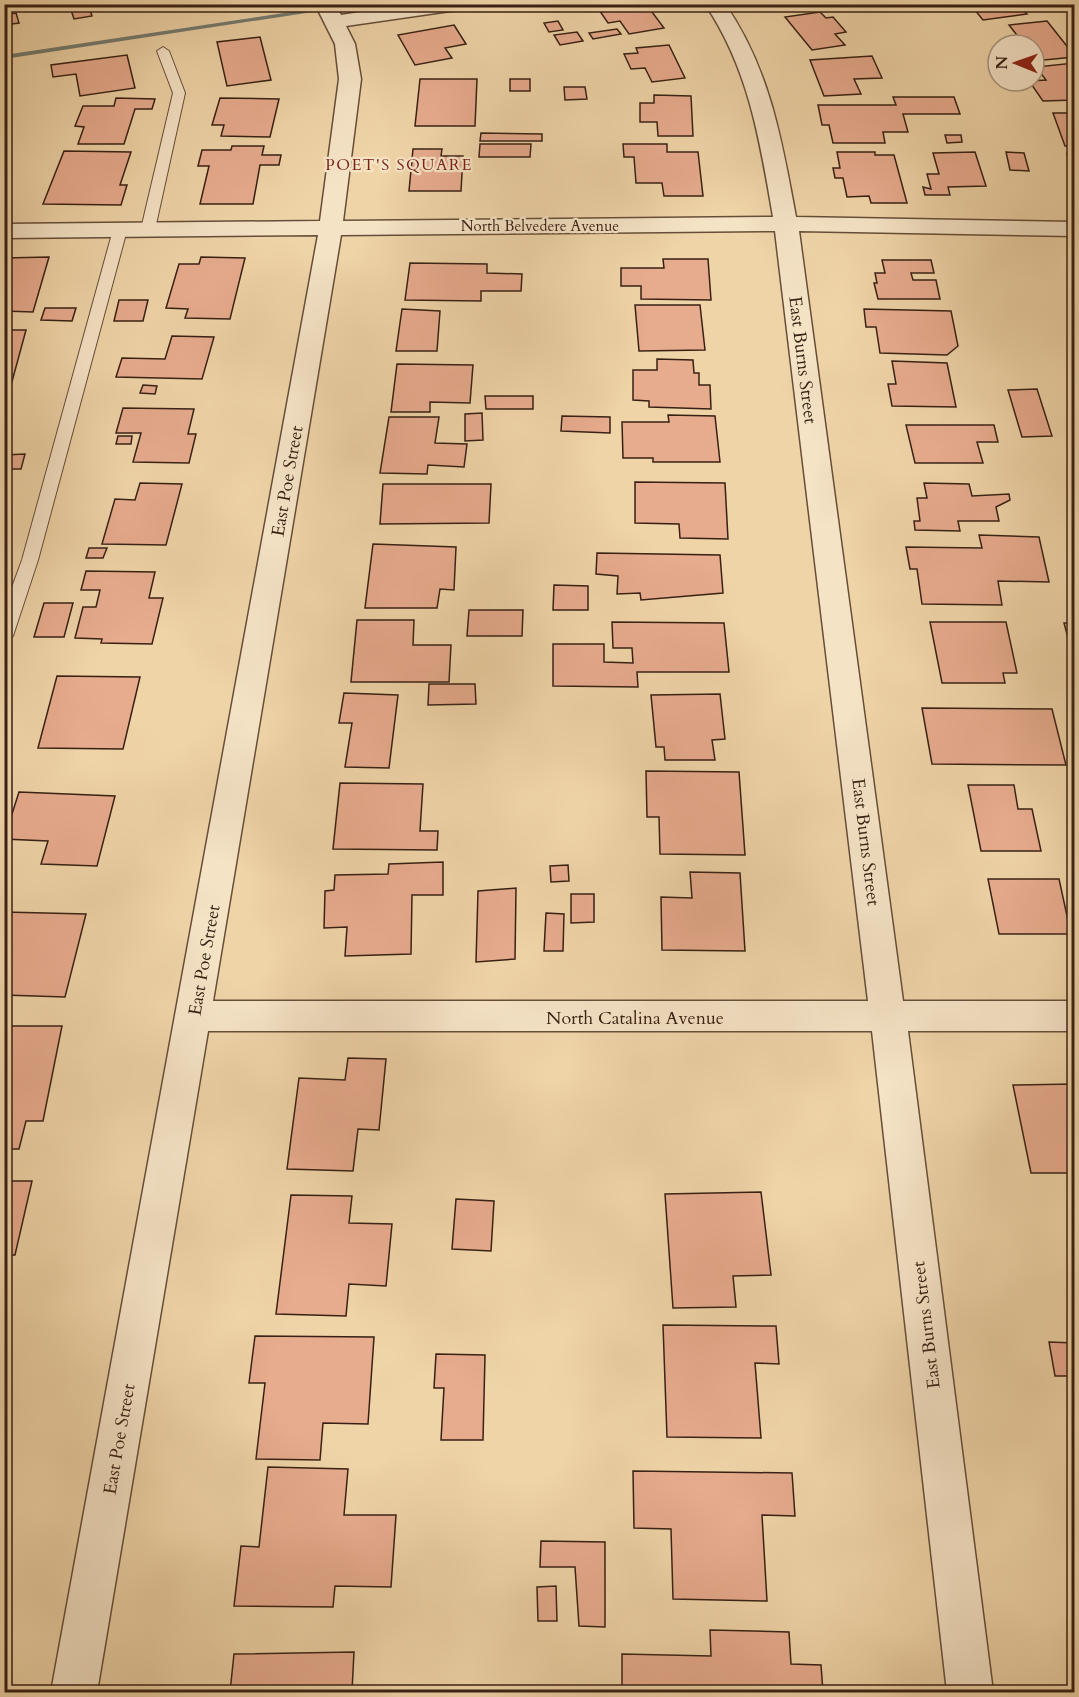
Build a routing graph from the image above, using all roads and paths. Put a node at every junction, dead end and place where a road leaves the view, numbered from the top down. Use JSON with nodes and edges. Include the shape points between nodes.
{"nodes":[{"id":1,"x":457,"y":4,"type":"edge"},
{"id":2,"x":715,"y":4,"type":"edge"},
{"id":3,"x":329,"y":13,"type":"edge"},
{"id":4,"x":163,"y":51,"type":"dead end"},
{"id":5,"x":786,"y":224,"type":"junction"},
{"id":6,"x":331,"y":227,"type":"junction"},
{"id":7,"x":148,"y":229,"type":"junction"},
{"id":8,"x":1074,"y":229,"type":"edge"},
{"id":9,"x":120,"y":230,"type":"junction"},
{"id":10,"x":4,"y":231,"type":"edge"},
{"id":11,"x":4,"y":636,"type":"edge"},
{"id":12,"x":195,"y":1016,"type":"junction"},
{"id":13,"x":1074,"y":1016,"type":"edge"},
{"id":14,"x":888,"y":1018,"type":"junction"},
{"id":15,"x":74,"y":1692,"type":"edge"},
{"id":16,"x":970,"y":1692,"type":"edge"}],
"edges":[{"from":1,"to":3,"type":"street"},
{"from":2,"to":5,"type":"street","name":"East Burns Street","via":[[748,60],[765,113]]},
{"from":3,"to":6,"type":"street","name":"East Poe Street","via":[[345,44],[350,79]]},
{"from":4,"to":7,"type":"lane","via":[[179,93]]},
{"from":5,"to":6,"type":"street","name":"North Belvedere Avenue"},
{"from":5,"to":8,"type":"street","name":"North Belvedere Avenue"},
{"from":5,"to":14,"type":"street","name":"East Burns Street"},
{"from":6,"to":7,"type":"street","name":"North Belvedere Avenue"},
{"from":6,"to":12,"type":"street","name":"East Poe Street"},
{"from":7,"to":9,"type":"street","name":"North Belvedere Avenue"},
{"from":9,"to":10,"type":"street","name":"North Belvedere Avenue"},
{"from":9,"to":11,"type":"lane","via":[[30,561]]},
{"from":12,"to":14,"type":"street","name":"North Catalina Avenue"},
{"from":12,"to":15,"type":"street","name":"East Poe Street"},
{"from":13,"to":14,"type":"street","name":"North Catalina Avenue"},
{"from":14,"to":16,"type":"street","name":"East Burns Street"}]}
